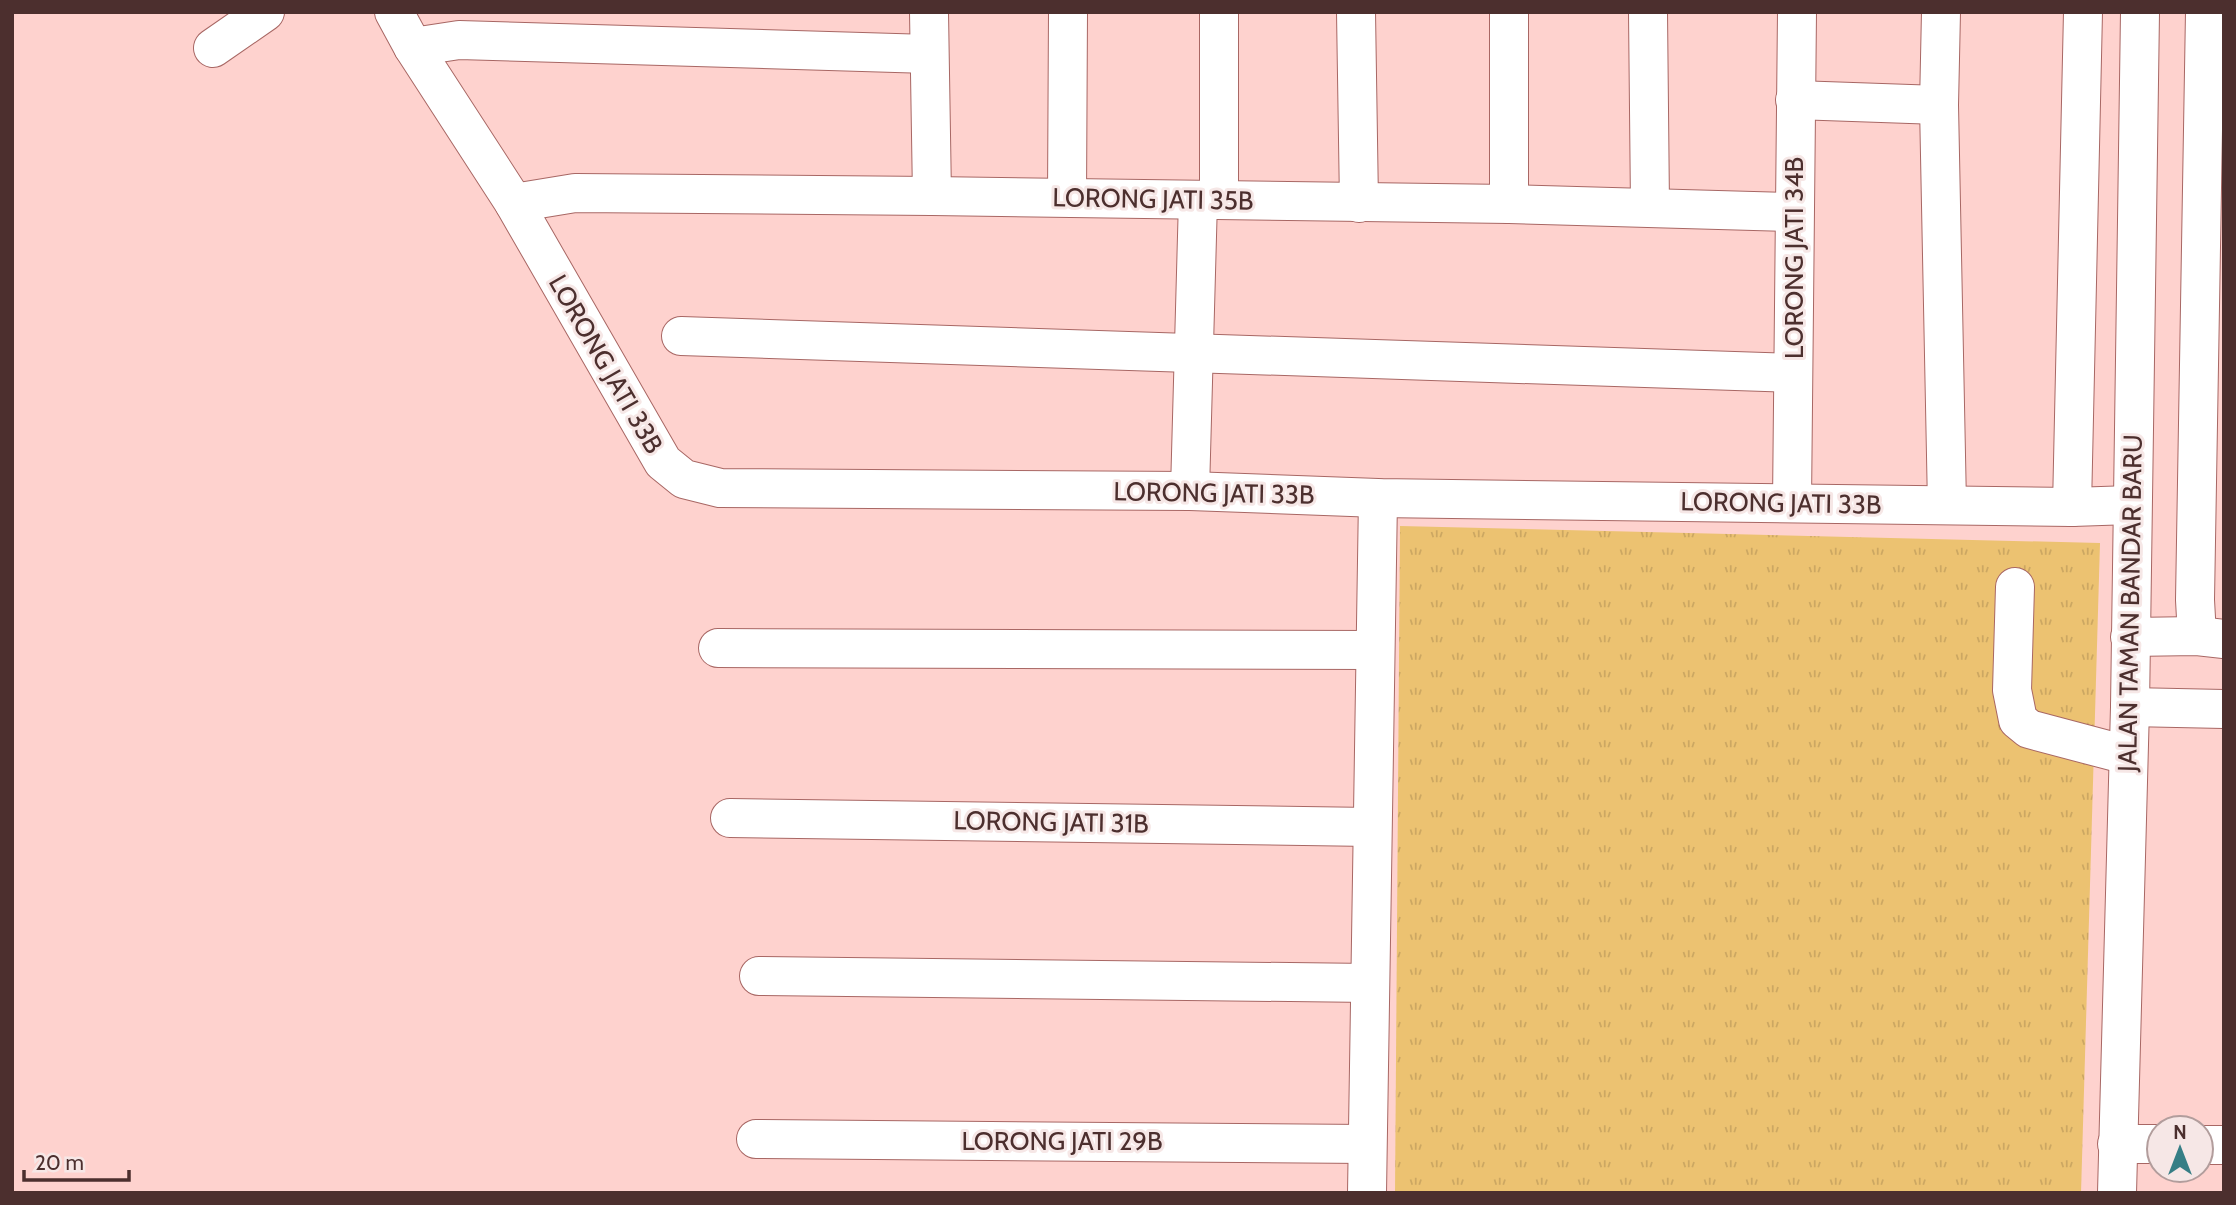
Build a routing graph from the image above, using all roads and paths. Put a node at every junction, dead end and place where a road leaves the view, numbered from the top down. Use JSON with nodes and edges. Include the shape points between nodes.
{"nodes":[{"id":1,"x":265,"y":12,"type":"edge"},
{"id":2,"x":394,"y":12,"type":"edge"},
{"id":3,"x":929,"y":12,"type":"edge"},
{"id":4,"x":1068,"y":12,"type":"edge"},
{"id":5,"x":1219,"y":12,"type":"edge"},
{"id":6,"x":1356,"y":12,"type":"edge"},
{"id":7,"x":1509,"y":12,"type":"edge"},
{"id":8,"x":1648,"y":12,"type":"edge"},
{"id":9,"x":1797,"y":12,"type":"edge"},
{"id":10,"x":1941,"y":12,"type":"edge"},
{"id":11,"x":2083,"y":12,"type":"edge"},
{"id":12,"x":2140,"y":12,"type":"edge"},
{"id":13,"x":2204,"y":12,"type":"edge"},
{"id":14,"x":413,"y":47,"type":"junction"},
{"id":15,"x":213,"y":48,"type":"dead end"},
{"id":16,"x":929,"y":54,"type":"junction"},
{"id":17,"x":1795,"y":100,"type":"junction"},
{"id":18,"x":1939,"y":105,"type":"junction"},
{"id":19,"x":932,"y":196,"type":"junction"},
{"id":20,"x":1067,"y":197,"type":"junction"},
{"id":21,"x":1209,"y":200,"type":"junction"},
{"id":22,"x":514,"y":203,"type":"junction"},
{"id":23,"x":1359,"y":203,"type":"junction"},
{"id":24,"x":1509,"y":204,"type":"junction"},
{"id":25,"x":1650,"y":207,"type":"junction"},
{"id":26,"x":1793,"y":212,"type":"junction"},
{"id":27,"x":2213,"y":235,"type":"edge"},
{"id":28,"x":681,"y":336,"type":"dead end"},
{"id":29,"x":1193,"y":354,"type":"junction"},
{"id":30,"x":1793,"y":373,"type":"junction"},
{"id":31,"x":1190,"y":491,"type":"junction"},
{"id":32,"x":1378,"y":498,"type":"junction"},
{"id":33,"x":1792,"y":503,"type":"junction"},
{"id":34,"x":1947,"y":505,"type":"junction"},
{"id":35,"x":2131,"y":505,"type":"junction"},
{"id":36,"x":2071,"y":507,"type":"junction"},
{"id":37,"x":2015,"y":587,"type":"dead end"},
{"id":38,"x":2130,"y":637,"type":"junction"},
{"id":39,"x":2210,"y":638,"type":"edge"},
{"id":40,"x":718,"y":648,"type":"dead end"},
{"id":41,"x":1374,"y":650,"type":"junction"},
{"id":42,"x":2130,"y":707,"type":"junction"},
{"id":43,"x":2224,"y":709,"type":"edge"},
{"id":44,"x":2127,"y":755,"type":"junction"},
{"id":45,"x":730,"y":818,"type":"dead end"},
{"id":46,"x":1371,"y":827,"type":"junction"},
{"id":47,"x":759,"y":976,"type":"dead end"},
{"id":48,"x":1370,"y":983,"type":"junction"},
{"id":49,"x":756,"y":1139,"type":"dead end"},
{"id":50,"x":1367,"y":1144,"type":"junction"},
{"id":51,"x":2117,"y":1144,"type":"junction"},
{"id":52,"x":2145,"y":1144,"type":"edge"},
{"id":53,"x":1367,"y":1193,"type":"edge"},
{"id":54,"x":2117,"y":1193,"type":"edge"}],
"edges":[{"from":1,"to":15,"type":"street"},
{"from":2,"to":14,"type":"street","name":"LORONG JATI 33B"},
{"from":3,"to":16,"type":"street"},
{"from":4,"to":20,"type":"street"},
{"from":5,"to":21,"type":"street"},
{"from":6,"to":23,"type":"street"},
{"from":7,"to":24,"type":"street"},
{"from":8,"to":25,"type":"street"},
{"from":9,"to":17,"type":"street","name":"LORONG JATI 34B"},
{"from":10,"to":18,"type":"street"},
{"from":11,"to":36,"type":"street"},
{"from":12,"to":35,"type":"street","name":"JALAN TAMAN BANDAR BARU"},
{"from":13,"to":27,"type":"street"},
{"from":14,"to":16,"type":"street","via":[[459,40]]},
{"from":14,"to":22,"type":"street","name":"LORONG JATI 33B"},
{"from":16,"to":19,"type":"street"},
{"from":17,"to":18,"type":"street"},
{"from":17,"to":26,"type":"street","name":"LORONG JATI 34B"},
{"from":18,"to":34,"type":"street"},
{"from":19,"to":20,"type":"street","name":"LORONG JATI 35B"},
{"from":19,"to":22,"type":"street","name":"LORONG JATI 35B","via":[[575,193]]},
{"from":20,"to":21,"type":"street","name":"LORONG JATI 35B"},
{"from":21,"to":23,"type":"street","name":"LORONG JATI 35B"},
{"from":21,"to":29,"type":"street"},
{"from":22,"to":31,"type":"street","name":"LORONG JATI 33B","via":[[663,462],[684,479],[720,488]]},
{"from":23,"to":24,"type":"street","name":"LORONG JATI 35B"},
{"from":24,"to":25,"type":"street","name":"LORONG JATI 35B"},
{"from":25,"to":26,"type":"street","name":"LORONG JATI 35B"},
{"from":26,"to":30,"type":"street","name":"LORONG JATI 34B"},
{"from":27,"to":39,"type":"street","via":[[2195,600]]},
{"from":28,"to":29,"type":"street"},
{"from":29,"to":30,"type":"street"},
{"from":29,"to":31,"type":"street"},
{"from":30,"to":33,"type":"street","name":"LORONG JATI 34B"},
{"from":31,"to":32,"type":"street","name":"LORONG JATI 33B"},
{"from":32,"to":33,"type":"street","name":"LORONG JATI 33B"},
{"from":32,"to":41,"type":"street"},
{"from":33,"to":34,"type":"street","name":"LORONG JATI 33B"},
{"from":34,"to":36,"type":"street","name":"LORONG JATI 33B"},
{"from":35,"to":36,"type":"street","name":"LORONG JATI 33B"},
{"from":35,"to":38,"type":"street","name":"JALAN TAMAN BANDAR BARU"},
{"from":37,"to":44,"type":"street","via":[[2012,690],[2018,720],[2029,729]]},
{"from":38,"to":39,"type":"street"},
{"from":38,"to":42,"type":"street","name":"JALAN TAMAN BANDAR BARU"},
{"from":40,"to":41,"type":"street"},
{"from":41,"to":46,"type":"street"},
{"from":42,"to":43,"type":"street"},
{"from":42,"to":44,"type":"street","name":"JALAN TAMAN BANDAR BARU"},
{"from":44,"to":51,"type":"street","name":"JALAN TAMAN BANDAR BARU"},
{"from":45,"to":46,"type":"street","name":"LORONG JATI 31B"},
{"from":46,"to":48,"type":"street"},
{"from":47,"to":48,"type":"street"},
{"from":48,"to":50,"type":"street"},
{"from":49,"to":50,"type":"street","name":"LORONG JATI 29B"},
{"from":50,"to":53,"type":"street"},
{"from":51,"to":52,"type":"street"},
{"from":51,"to":54,"type":"street","name":"JALAN TAMAN BANDAR BARU"}]}
